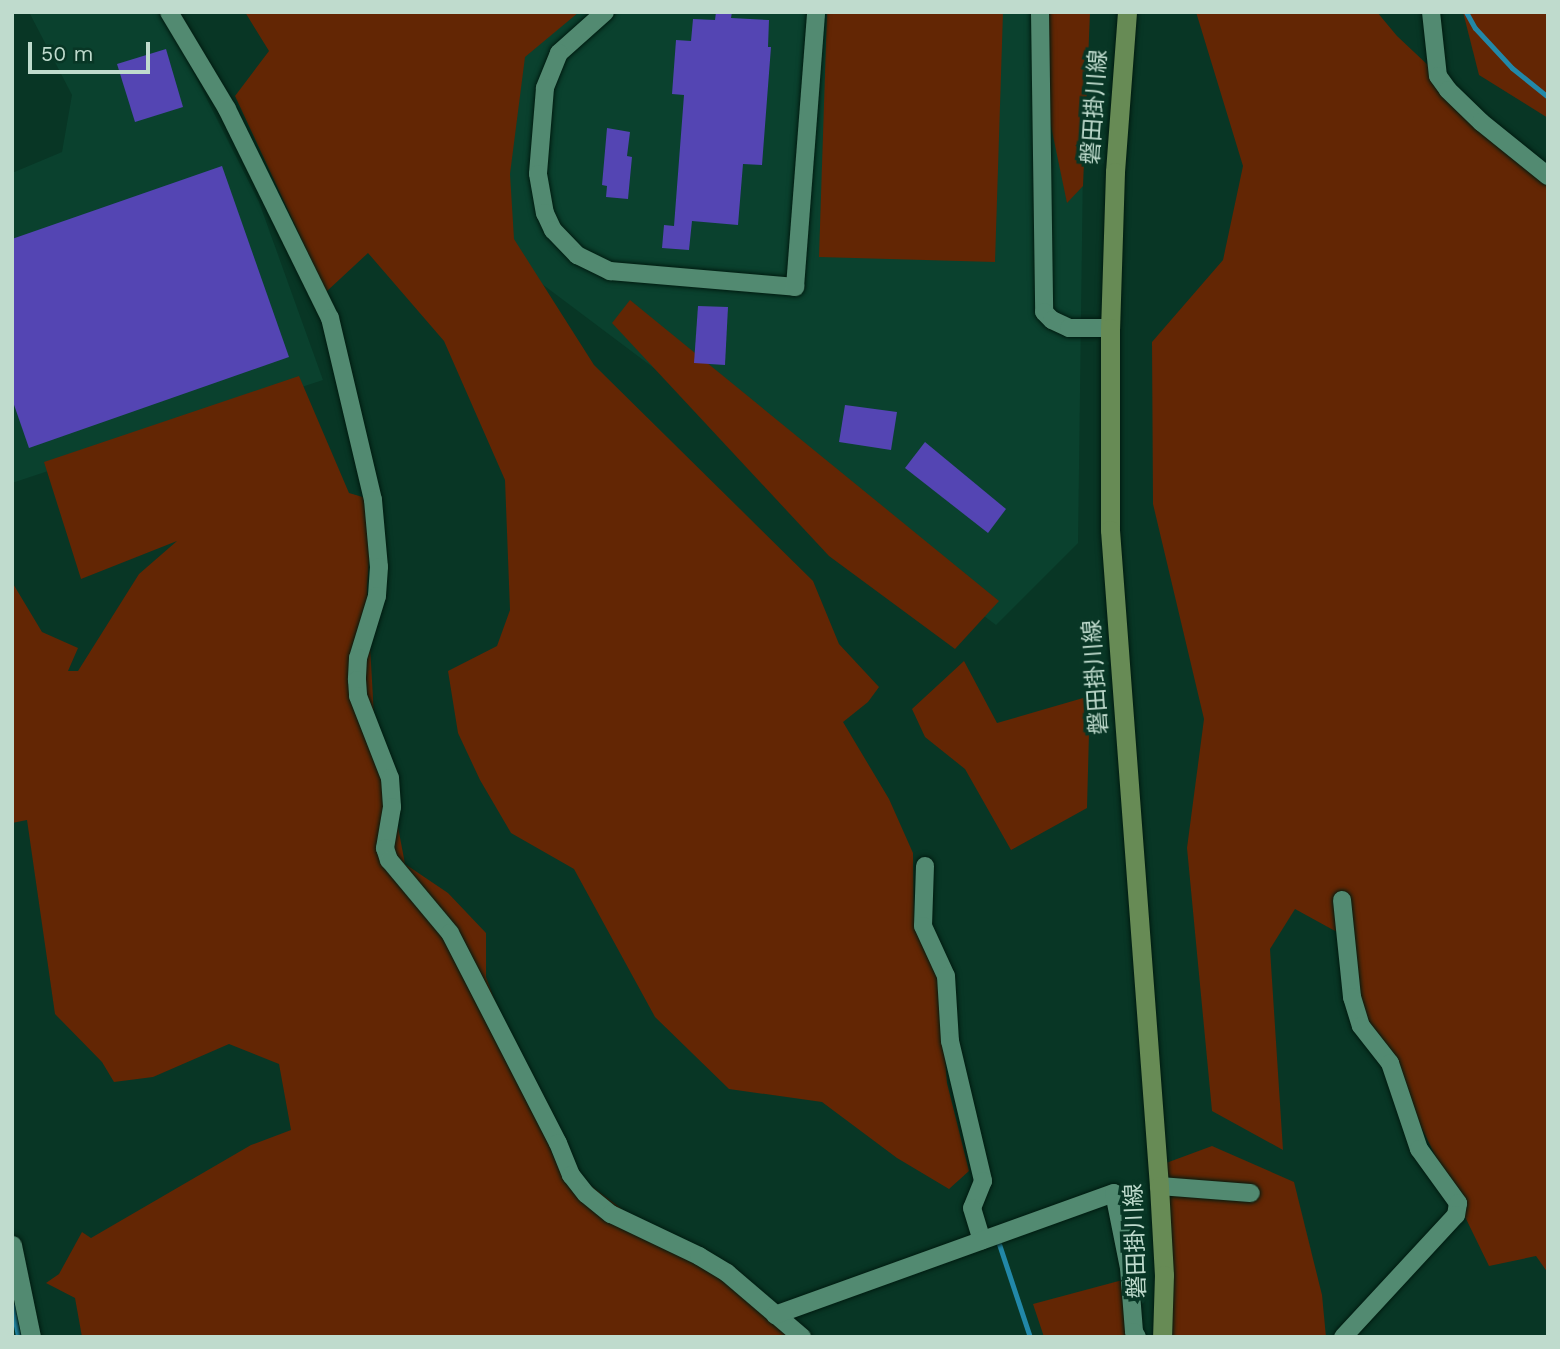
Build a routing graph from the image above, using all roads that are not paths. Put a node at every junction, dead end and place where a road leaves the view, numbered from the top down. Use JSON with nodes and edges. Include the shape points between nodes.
{"nodes":[{"id":1,"x":169,"y":12,"type":"edge"},
{"id":2,"x":605,"y":12,"type":"edge"},
{"id":3,"x":816,"y":12,"type":"edge"},
{"id":4,"x":1041,"y":12,"type":"edge"},
{"id":5,"x":1127,"y":12,"type":"edge"},
{"id":6,"x":1431,"y":12,"type":"edge"},
{"id":7,"x":1548,"y":176,"type":"edge"},
{"id":8,"x":1110,"y":328,"type":"junction"},
{"id":9,"x":925,"y":866,"type":"dead end"},
{"id":10,"x":1342,"y":900,"type":"dead end"},
{"id":11,"x":1159,"y":1186,"type":"junction"},
{"id":12,"x":1251,"y":1194,"type":"dead end"},
{"id":13,"x":982,"y":1240,"type":"junction"},
{"id":14,"x":12,"y":1245,"type":"edge"},
{"id":15,"x":775,"y":1315,"type":"junction"},
{"id":16,"x":31,"y":1337,"type":"edge"},
{"id":17,"x":802,"y":1337,"type":"edge"},
{"id":18,"x":1137,"y":1337,"type":"edge"},
{"id":19,"x":1162,"y":1337,"type":"edge"},
{"id":20,"x":1342,"y":1337,"type":"edge"}],
"edges":[{"from":1,"to":15,"type":"street","via":[[227,109],[330,318],[373,500],[377,596],[358,658],[358,696],[390,778],[392,807],[385,848],[389,860],[450,933],[571,1175],[586,1194],[611,1214],[727,1273]]},
{"from":2,"to":3,"type":"street","via":[[559,52],[545,88],[538,174],[553,230],[577,255],[610,271],[795,287]]},
{"from":4,"to":8,"type":"street","via":[[1044,312],[1069,328]]},
{"from":5,"to":8,"type":"main road","name":"磐田掛川線"},
{"from":6,"to":7,"type":"street","via":[[1438,76],[1481,122]]},
{"from":8,"to":11,"type":"main road","name":"磐田掛川線","via":[[1110,530]]},
{"from":9,"to":13,"type":"street","via":[[923,926],[946,976],[950,1041],[983,1181],[972,1208]]},
{"from":10,"to":20,"type":"street","via":[[1352,997],[1361,1026],[1390,1063],[1419,1149],[1458,1203],[1456,1215]]},
{"from":11,"to":12,"type":"street"},
{"from":11,"to":19,"type":"main road","name":"磐田掛川線"},
{"from":13,"to":15,"type":"street"},
{"from":13,"to":18,"type":"street","via":[[1114,1193]]},
{"from":14,"to":16,"type":"street"},
{"from":15,"to":17,"type":"street"}]}
